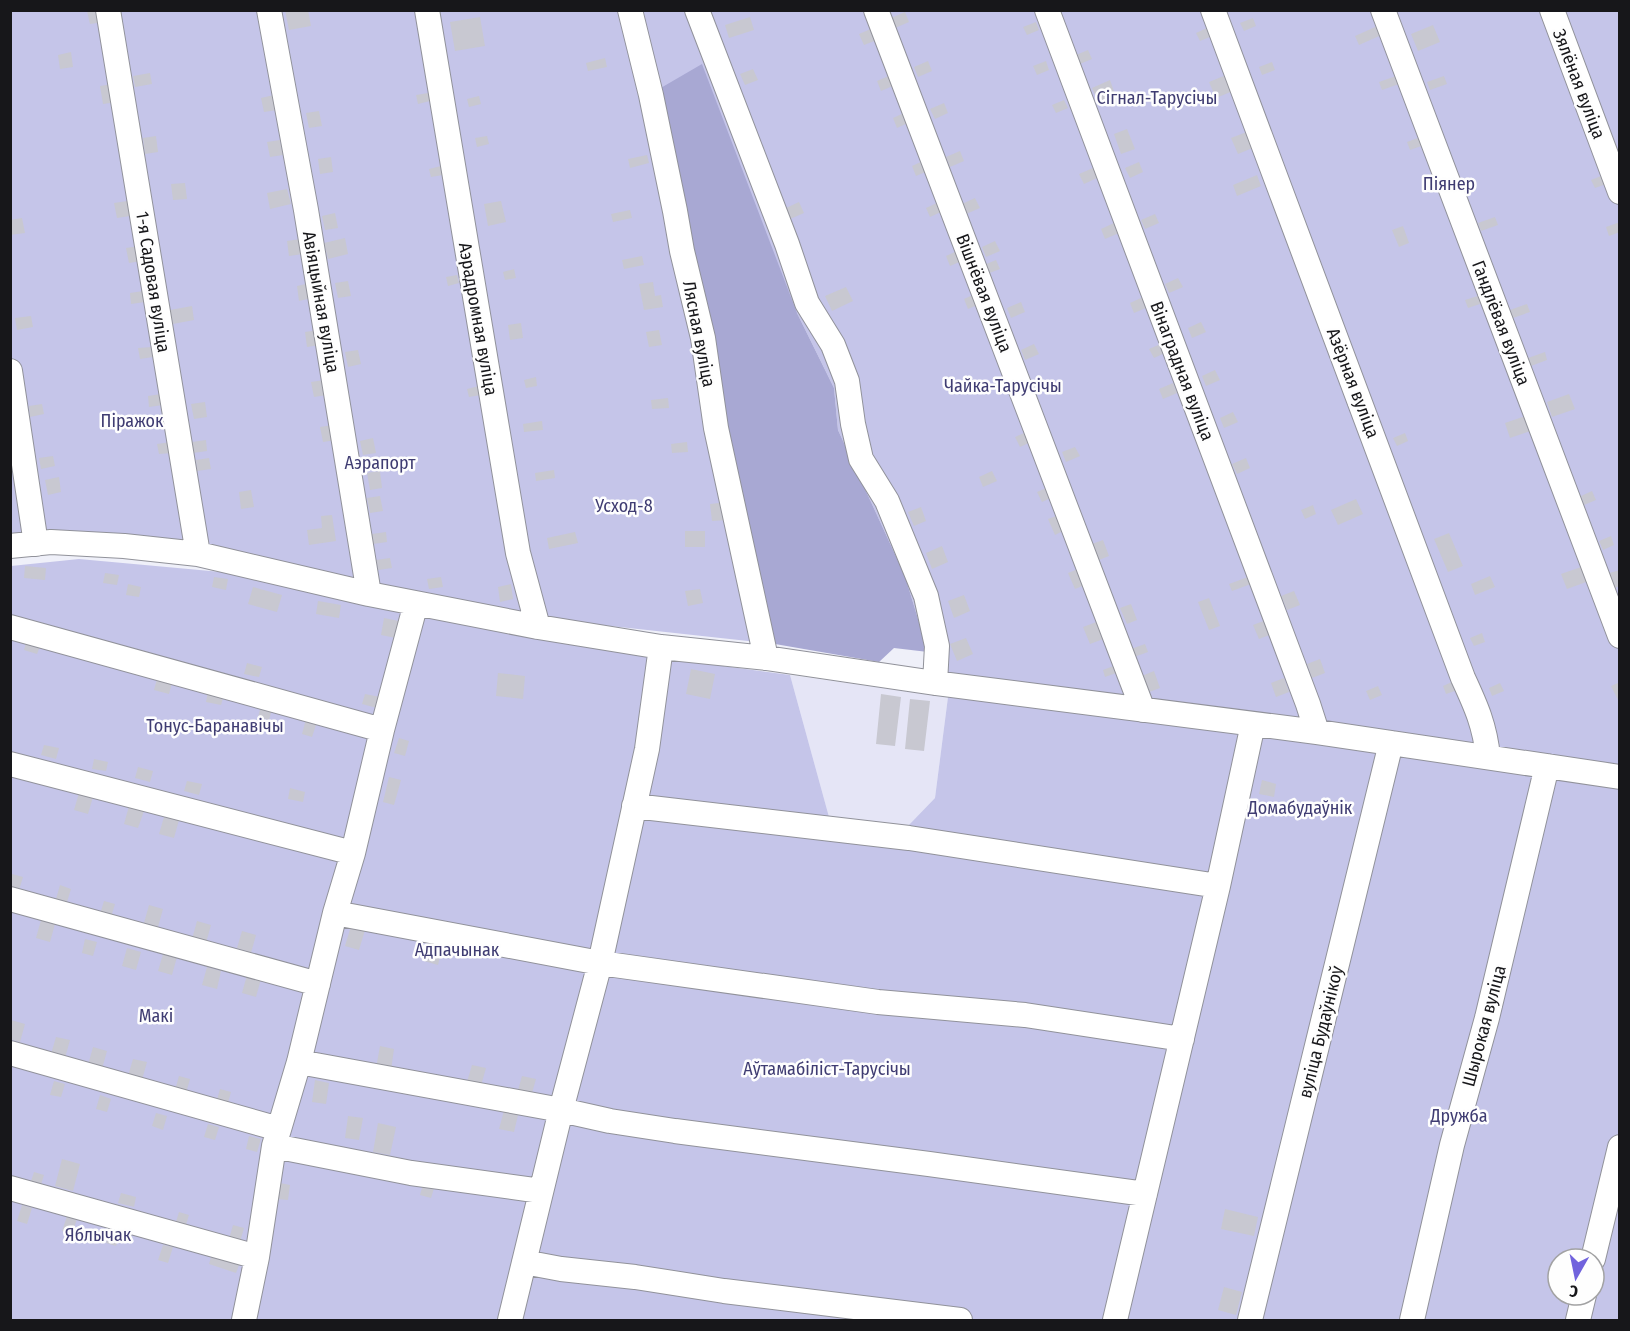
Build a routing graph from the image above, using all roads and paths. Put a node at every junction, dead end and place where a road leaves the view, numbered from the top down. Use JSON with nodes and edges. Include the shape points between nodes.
{"nodes":[{"id":1,"x":108,"y":10,"type":"edge"},
{"id":2,"x":269,"y":10,"type":"edge"},
{"id":3,"x":427,"y":10,"type":"edge"},
{"id":4,"x":630,"y":10,"type":"edge"},
{"id":5,"x":697,"y":10,"type":"edge"},
{"id":6,"x":876,"y":10,"type":"edge"},
{"id":7,"x":1047,"y":10,"type":"edge"},
{"id":8,"x":1213,"y":10,"type":"edge"},
{"id":9,"x":1383,"y":10,"type":"edge"},
{"id":10,"x":1551,"y":10,"type":"edge"},
{"id":11,"x":1620,"y":192,"type":"edge"},
{"id":12,"x":10,"y":371,"type":"edge"},
{"id":13,"x":36,"y":544,"type":"junction"},
{"id":14,"x":10,"y":546,"type":"edge"},
{"id":15,"x":198,"y":554,"type":"junction"},
{"id":16,"x":369,"y":594,"type":"junction"},
{"id":17,"x":416,"y":603,"type":"junction"},
{"id":18,"x":10,"y":627,"type":"edge"},
{"id":19,"x":538,"y":627,"type":"junction"},
{"id":20,"x":1620,"y":636,"type":"edge"},
{"id":21,"x":661,"y":647,"type":"junction"},
{"id":22,"x":766,"y":658,"type":"junction"},
{"id":23,"x":935,"y":683,"type":"junction"},
{"id":24,"x":1143,"y":710,"type":"junction"},
{"id":25,"x":1254,"y":724,"type":"junction"},
{"id":26,"x":382,"y":730,"type":"junction"},
{"id":27,"x":1317,"y":732,"type":"junction"},
{"id":28,"x":1391,"y":743,"type":"junction"},
{"id":29,"x":1488,"y":758,"type":"junction"},
{"id":30,"x":10,"y":764,"type":"edge"},
{"id":31,"x":1547,"y":766,"type":"junction"},
{"id":32,"x":1620,"y":777,"type":"edge"},
{"id":33,"x":634,"y":806,"type":"junction"},
{"id":34,"x":353,"y":854,"type":"junction"},
{"id":35,"x":1218,"y":886,"type":"junction"},
{"id":36,"x":10,"y":899,"type":"edge"},
{"id":37,"x":335,"y":913,"type":"junction"},
{"id":38,"x":600,"y":963,"type":"junction"},
{"id":39,"x":318,"y":984,"type":"junction"},
{"id":40,"x":1182,"y":1039,"type":"junction"},
{"id":41,"x":10,"y":1053,"type":"edge"},
{"id":42,"x":299,"y":1062,"type":"junction"},
{"id":43,"x":561,"y":1110,"type":"junction"},
{"id":44,"x":277,"y":1138,"type":"junction"},
{"id":45,"x":1620,"y":1147,"type":"edge"},
{"id":46,"x":10,"y":1188,"type":"edge"},
{"id":47,"x":542,"y":1191,"type":"junction"},
{"id":48,"x":1145,"y":1194,"type":"junction"},
{"id":49,"x":1596,"y":1247,"type":"edge"},
{"id":50,"x":257,"y":1257,"type":"junction"},
{"id":51,"x":524,"y":1262,"type":"junction"},
{"id":52,"x":244,"y":1320,"type":"edge"},
{"id":53,"x":510,"y":1320,"type":"edge"},
{"id":54,"x":960,"y":1320,"type":"edge"},
{"id":55,"x":1115,"y":1320,"type":"edge"},
{"id":56,"x":1250,"y":1320,"type":"edge"},
{"id":57,"x":1412,"y":1320,"type":"edge"}],
"edges":[{"from":1,"to":15,"type":"street","name":"1-я Садовая вуліца"},
{"from":2,"to":16,"type":"street","name":"Авіяцыйная вуліца"},
{"from":3,"to":19,"type":"street","name":"Аэрадромная вуліца","via":[[518,553]]},
{"from":4,"to":22,"type":"street","name":"Лясная вуліца","via":[[703,338],[720,449]]},
{"from":5,"to":23,"type":"street","via":[[807,303],[832,345],[847,381],[861,459],[887,501],[926,596],[938,646]]},
{"from":6,"to":24,"type":"street","name":"Вішнёвая вуліца"},
{"from":7,"to":27,"type":"street","name":"Вінаградная вуліца"},
{"from":8,"to":29,"type":"street","name":"Азёрная вуліца","via":[[1480,716]]},
{"from":9,"to":20,"type":"street","name":"Гандлёвая вуліца"},
{"from":10,"to":11,"type":"street","name":"Зялёная вуліца"},
{"from":12,"to":13,"type":"street"},
{"from":13,"to":14,"type":"street"},
{"from":13,"to":15,"type":"street","via":[[124,546]]},
{"from":15,"to":16,"type":"street"},
{"from":16,"to":17,"type":"street"},
{"from":17,"to":19,"type":"street"},
{"from":17,"to":26,"type":"street"},
{"from":18,"to":26,"type":"street"},
{"from":19,"to":21,"type":"street"},
{"from":21,"to":22,"type":"street"},
{"from":21,"to":33,"type":"street","via":[[647,749]]},
{"from":22,"to":23,"type":"street"},
{"from":23,"to":24,"type":"street"},
{"from":24,"to":25,"type":"street"},
{"from":25,"to":27,"type":"street"},
{"from":25,"to":35,"type":"street"},
{"from":26,"to":34,"type":"street"},
{"from":27,"to":28,"type":"street"},
{"from":28,"to":29,"type":"street"},
{"from":28,"to":56,"type":"street","name":"вуліца Будаўнікоў"},
{"from":29,"to":31,"type":"street"},
{"from":30,"to":34,"type":"street"},
{"from":31,"to":32,"type":"street"},
{"from":31,"to":57,"type":"street","name":"Шырокая вуліца"},
{"from":33,"to":35,"type":"street","via":[[909,838]]},
{"from":33,"to":38,"type":"street"},
{"from":34,"to":37,"type":"street"},
{"from":35,"to":40,"type":"street"},
{"from":36,"to":39,"type":"street"},
{"from":37,"to":38,"type":"street"},
{"from":37,"to":39,"type":"street"},
{"from":38,"to":40,"type":"street","via":[[878,1002],[1025,1015]]},
{"from":38,"to":43,"type":"street"},
{"from":39,"to":42,"type":"street"},
{"from":40,"to":48,"type":"street"},
{"from":41,"to":44,"type":"street"},
{"from":42,"to":43,"type":"street"},
{"from":42,"to":44,"type":"street"},
{"from":43,"to":47,"type":"street"},
{"from":43,"to":48,"type":"street","via":[[675,1131]]},
{"from":44,"to":47,"type":"street","via":[[411,1173]]},
{"from":44,"to":50,"type":"street"},
{"from":45,"to":49,"type":"street"},
{"from":46,"to":50,"type":"street"},
{"from":47,"to":51,"type":"street"},
{"from":48,"to":55,"type":"street"},
{"from":50,"to":52,"type":"street"},
{"from":51,"to":53,"type":"street"},
{"from":51,"to":54,"type":"street"}]}
